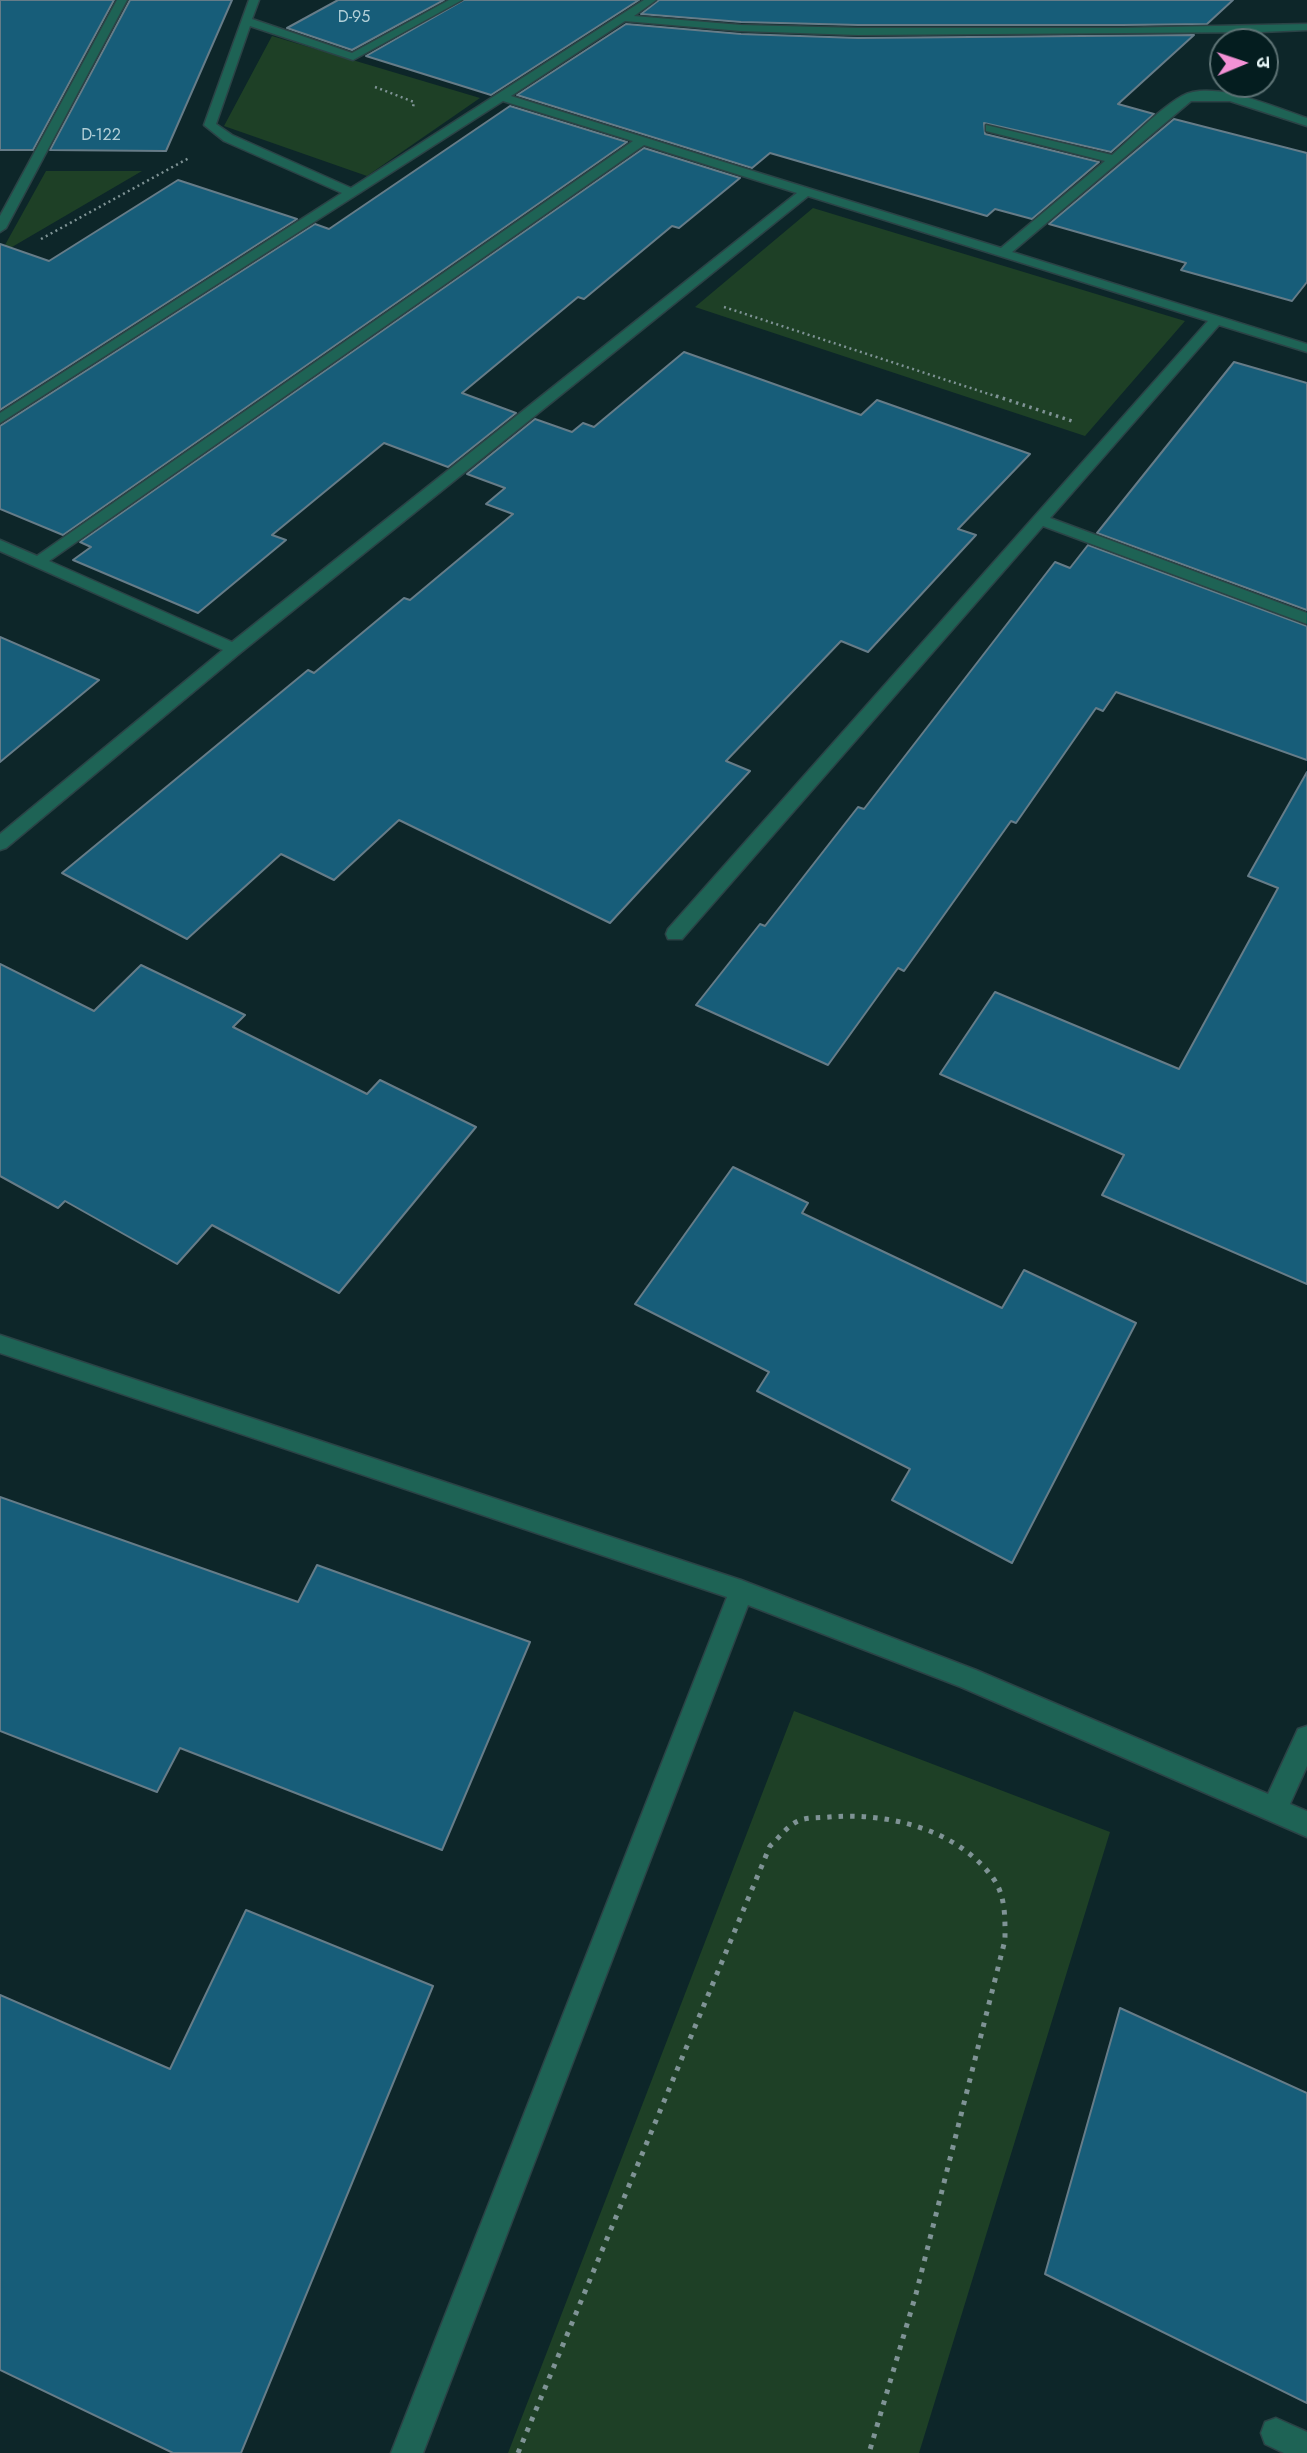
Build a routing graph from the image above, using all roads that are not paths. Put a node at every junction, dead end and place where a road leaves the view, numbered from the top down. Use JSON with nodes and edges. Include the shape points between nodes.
{"nodes":[{"id":1,"x":122,"y":0,"type":"edge"},
{"id":2,"x":254,"y":0,"type":"edge"},
{"id":3,"x":457,"y":0,"type":"edge"},
{"id":4,"x":651,"y":0,"type":"edge"},
{"id":5,"x":624,"y":18,"type":"junction"},
{"id":6,"x":246,"y":21,"type":"junction"},
{"id":7,"x":1307,"y":27,"type":"edge"},
{"id":8,"x":503,"y":97,"type":"junction"},
{"id":9,"x":1307,"y":121,"type":"edge"},
{"id":10,"x":990,"y":128,"type":"dead end"},
{"id":11,"x":640,"y":141,"type":"junction"},
{"id":12,"x":1114,"y":159,"type":"junction"},
{"id":13,"x":352,"y":193,"type":"junction"},
{"id":14,"x":804,"y":193,"type":"junction"},
{"id":15,"x":0,"y":228,"type":"edge"},
{"id":16,"x":1002,"y":254,"type":"junction"},
{"id":17,"x":1216,"y":320,"type":"junction"},
{"id":18,"x":1307,"y":348,"type":"edge"},
{"id":19,"x":0,"y":419,"type":"edge"},
{"id":20,"x":1040,"y":520,"type":"junction"},
{"id":21,"x":0,"y":545,"type":"edge"},
{"id":22,"x":38,"y":562,"type":"junction"},
{"id":23,"x":1307,"y":619,"type":"edge"},
{"id":24,"x":234,"y":649,"type":"junction"},
{"id":25,"x":0,"y":844,"type":"edge"},
{"id":26,"x":675,"y":934,"type":"dead end"},
{"id":27,"x":0,"y":1344,"type":"edge"},
{"id":28,"x":741,"y":1591,"type":"junction"},
{"id":29,"x":1307,"y":1738,"type":"edge"},
{"id":30,"x":1274,"y":1810,"type":"junction"},
{"id":31,"x":1307,"y":1824,"type":"edge"},
{"id":32,"x":1276,"y":2433,"type":"dead end"},
{"id":33,"x":1307,"y":2448,"type":"edge"},
{"id":34,"x":407,"y":2453,"type":"edge"}],
"edges":[{"from":1,"to":15,"type":"street"},
{"from":2,"to":6,"type":"street"},
{"from":3,"to":6,"type":"street","via":[[353,57]]},
{"from":4,"to":5,"type":"street"},
{"from":5,"to":7,"type":"street","via":[[761,31]]},
{"from":5,"to":8,"type":"street"},
{"from":6,"to":13,"type":"street","via":[[210,125]]},
{"from":8,"to":11,"type":"street"},
{"from":8,"to":13,"type":"street"},
{"from":9,"to":12,"type":"street","via":[[1226,97],[1196,95]]},
{"from":10,"to":12,"type":"street"},
{"from":11,"to":14,"type":"street"},
{"from":11,"to":22,"type":"street"},
{"from":12,"to":16,"type":"street"},
{"from":13,"to":19,"type":"street"},
{"from":14,"to":16,"type":"street"},
{"from":14,"to":24,"type":"street"},
{"from":16,"to":17,"type":"street"},
{"from":17,"to":18,"type":"street"},
{"from":17,"to":20,"type":"street"},
{"from":20,"to":23,"type":"street"},
{"from":20,"to":26,"type":"street"},
{"from":21,"to":22,"type":"street"},
{"from":22,"to":24,"type":"street"},
{"from":24,"to":25,"type":"street"},
{"from":27,"to":28,"type":"street"},
{"from":28,"to":30,"type":"street","via":[[967,1678]]},
{"from":28,"to":34,"type":"street"},
{"from":29,"to":30,"type":"street"},
{"from":30,"to":31,"type":"street"},
{"from":32,"to":33,"type":"street"}]}
